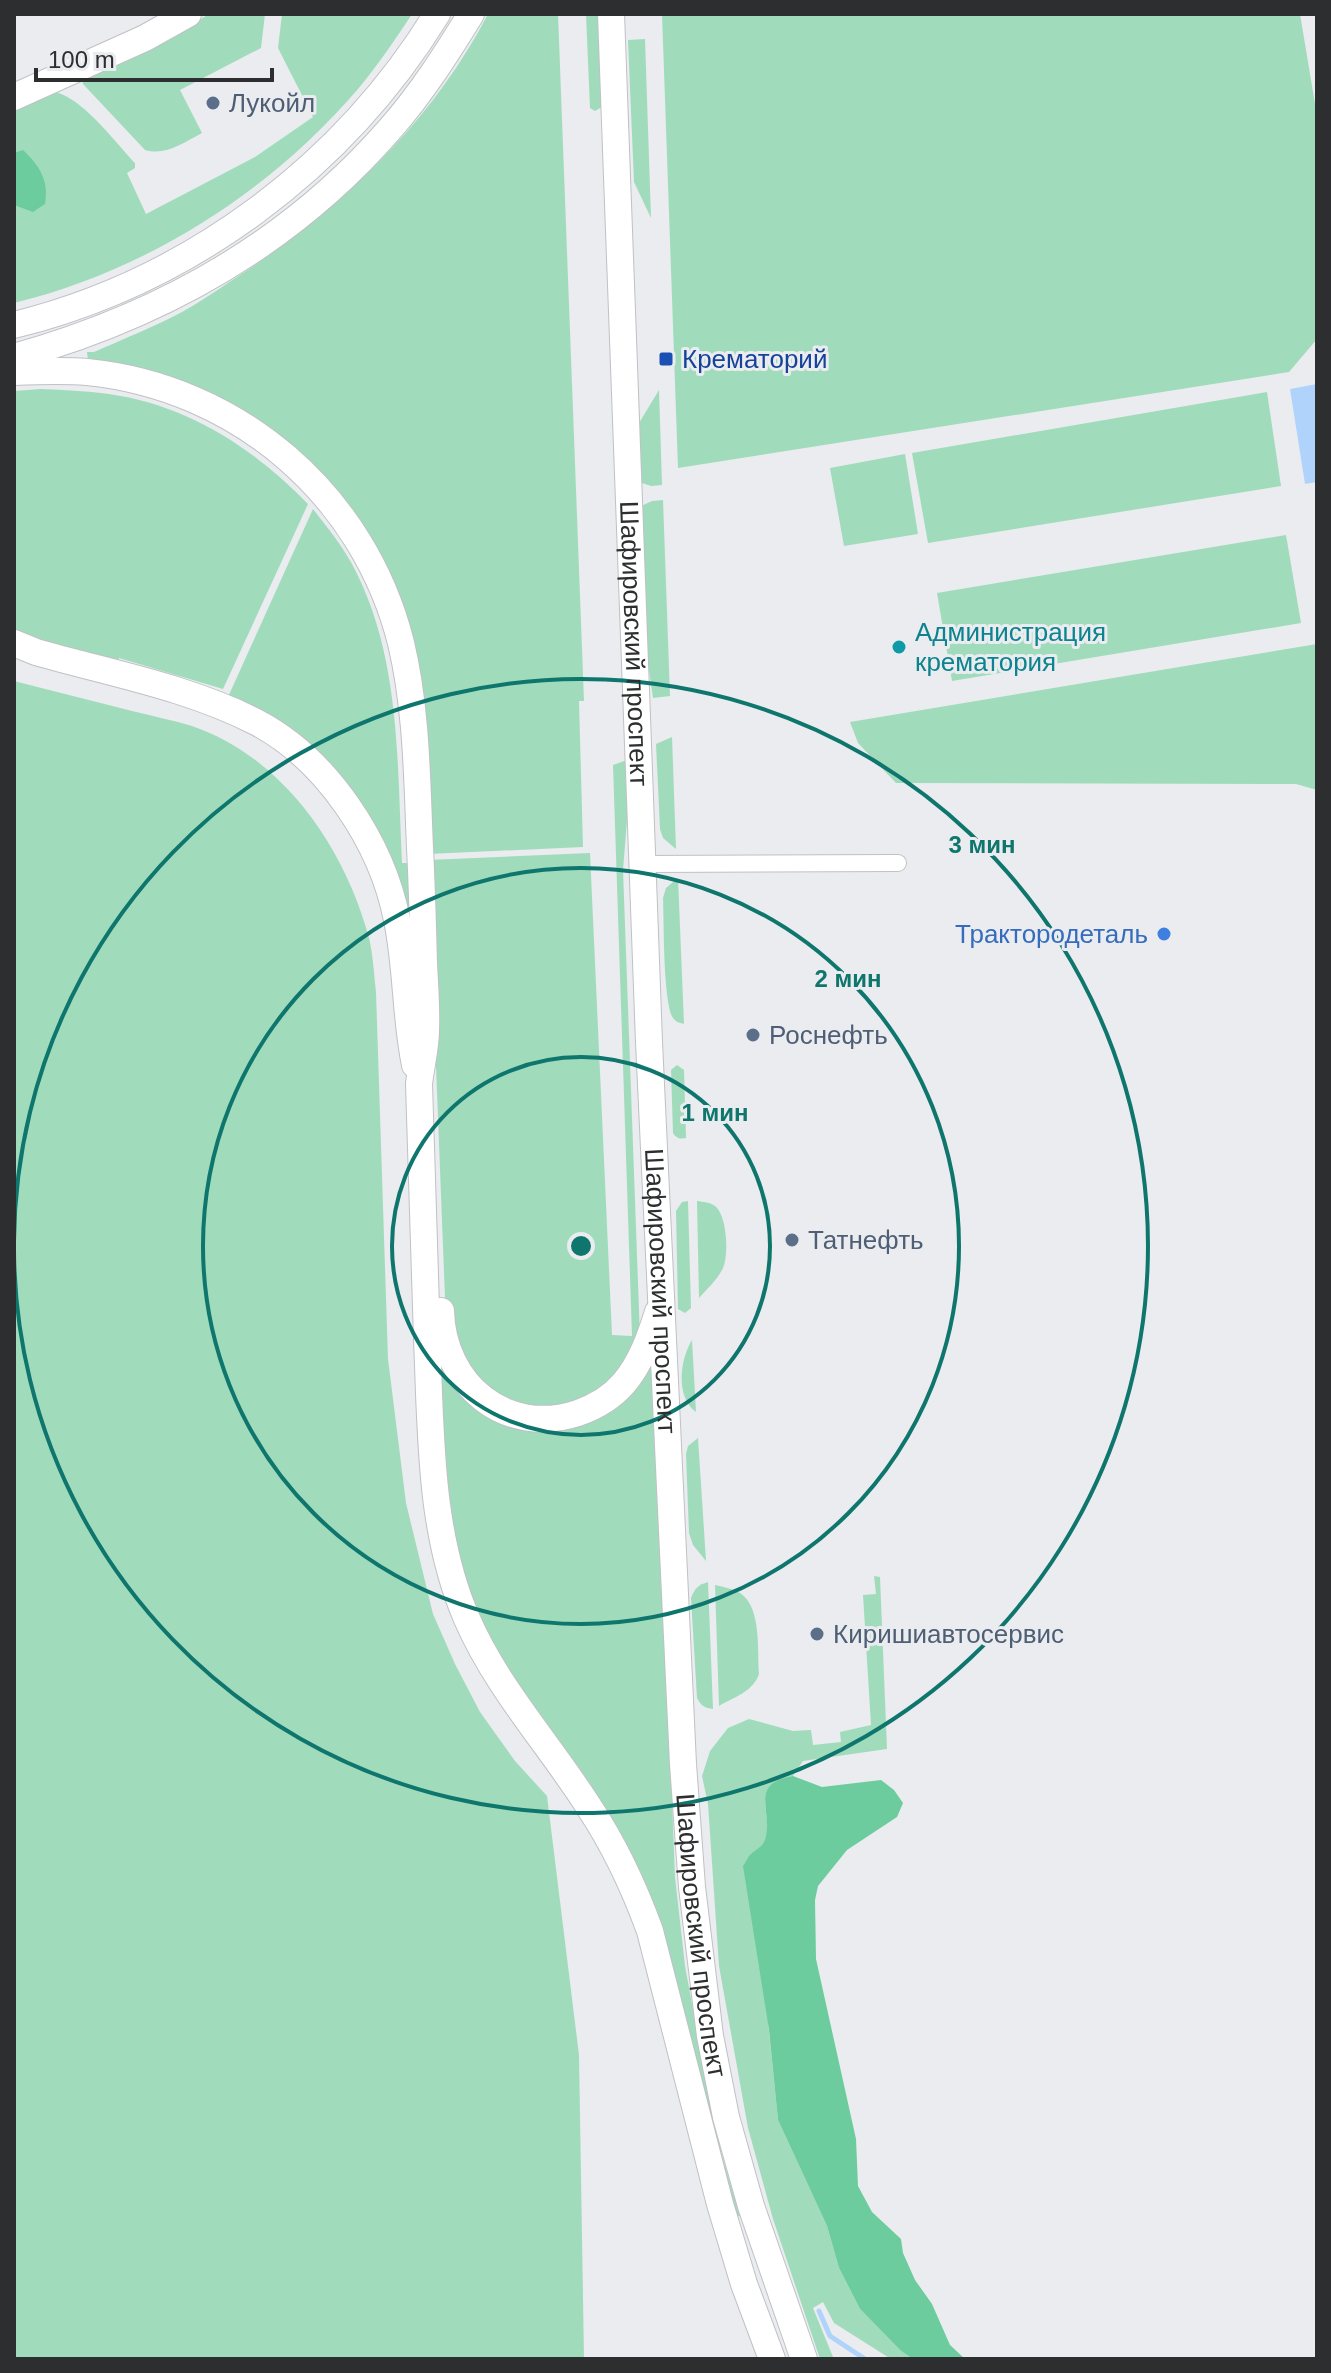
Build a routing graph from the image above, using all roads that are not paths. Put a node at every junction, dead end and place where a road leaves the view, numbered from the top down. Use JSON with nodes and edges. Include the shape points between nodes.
{"nodes":[{"id":1,"x":188,"y":14,"type":"edge"},
{"id":2,"x":437,"y":14,"type":"edge"},
{"id":3,"x":471,"y":14,"type":"edge"},
{"id":4,"x":611,"y":14,"type":"edge"},
{"id":5,"x":14,"y":97,"type":"edge"},
{"id":6,"x":14,"y":325,"type":"edge"},
{"id":7,"x":14,"y":357,"type":"edge"},
{"id":8,"x":14,"y":372,"type":"edge"},
{"id":9,"x":21,"y":648,"type":"edge"},
{"id":10,"x":898,"y":863,"type":"dead end"},
{"id":11,"x":644,"y":864,"type":"junction"},
{"id":12,"x":419,"y":1084,"type":"junction"},
{"id":13,"x":424,"y":1254,"type":"junction"},
{"id":14,"x":661,"y":1303,"type":"junction"},
{"id":15,"x":772,"y":2359,"type":"edge"},
{"id":16,"x":804,"y":2359,"type":"edge"}],
"edges":[{"from":1,"to":5,"type":"main road"},
{"from":2,"to":6,"type":"main road","via":[[371,104],[260,209],[144,279]]},
{"from":3,"to":7,"type":"main road","via":[[391,128],[284,227],[190,290],[81,337]]},
{"from":4,"to":11,"type":"main road","name":"Шафировский проспект"},
{"from":8,"to":12,"type":"main road","via":[[86,372],[130,379],[216,409],[301,470],[366,555],[394,619],[412,711],[426,1032]]},
{"from":9,"to":12,"type":"main road","via":[[225,708],[258,723],[310,762],[365,832],[390,892]]},
{"from":10,"to":11,"type":"street"},
{"from":11,"to":14,"type":"main road","name":"Шафировский проспект"},
{"from":12,"to":13,"type":"main road"},
{"from":13,"to":14,"type":"main road","via":[[440,1288],[441,1325],[459,1374],[486,1401],[519,1416],[565,1417],[608,1398],[635,1368]]},
{"from":13,"to":15,"type":"main road","via":[[432,1455],[451,1573],[482,1651],[589,1806],[638,1896],[720,2204]]},
{"from":14,"to":16,"type":"main road","name":"Шафировский проспект","via":[[683,1764],[710,2036],[751,2206]]}]}
